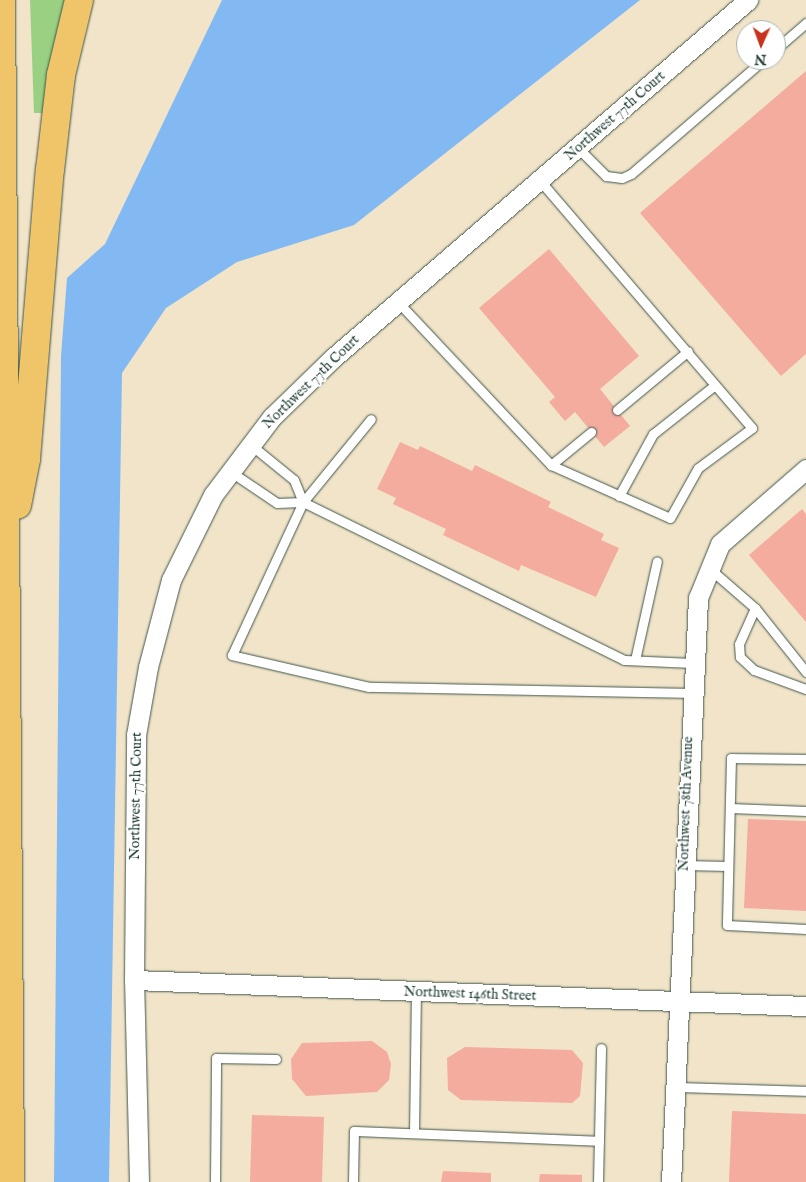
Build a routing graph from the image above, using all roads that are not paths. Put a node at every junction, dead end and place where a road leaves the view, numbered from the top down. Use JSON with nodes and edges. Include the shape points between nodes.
{"nodes":[{"id":1,"x":1,"y":0,"type":"edge"},
{"id":2,"x":79,"y":0,"type":"edge"},
{"id":3,"x":748,"y":0,"type":"edge"},
{"id":4,"x":806,"y":23,"type":"edge"},
{"id":5,"x":786,"y":40,"type":"edge"},
{"id":6,"x":751,"y":70,"type":"edge"},
{"id":7,"x":578,"y":148,"type":"junction"},
{"id":8,"x":540,"y":181,"type":"junction"},
{"id":9,"x":398,"y":302,"type":"junction"},
{"id":10,"x":688,"y":351,"type":"junction"},
{"id":11,"x":715,"y":384,"type":"junction"},
{"id":12,"x":617,"y":410,"type":"dead end"},
{"id":13,"x":372,"y":419,"type":"dead end"},
{"id":14,"x":591,"y":432,"type":"dead end"},
{"id":15,"x":251,"y":445,"type":"junction"},
{"id":16,"x":551,"y":465,"type":"junction"},
{"id":17,"x":806,"y":469,"type":"edge"},
{"id":18,"x":231,"y":472,"type":"junction"},
{"id":19,"x":619,"y":496,"type":"junction"},
{"id":20,"x":303,"y":502,"type":"junction"},
{"id":21,"x":657,"y":561,"type":"dead end"},
{"id":22,"x":6,"y":563,"type":"junction"},
{"id":23,"x":710,"y":569,"type":"junction"},
{"id":24,"x":755,"y":608,"type":"junction"},
{"id":25,"x":635,"y":660,"type":"junction"},
{"id":26,"x":693,"y":663,"type":"junction"},
{"id":27,"x":806,"y":672,"type":"edge"},
{"id":28,"x":806,"y":689,"type":"edge"},
{"id":29,"x":690,"y":693,"type":"junction"},
{"id":30,"x":806,"y":759,"type":"edge"},
{"id":31,"x":730,"y":808,"type":"junction"},
{"id":32,"x":806,"y":811,"type":"edge"},
{"id":33,"x":683,"y":865,"type":"junction"},
{"id":34,"x":728,"y":866,"type":"junction"},
{"id":35,"x":806,"y":929,"type":"edge"},
{"id":36,"x":134,"y":980,"type":"junction"},
{"id":37,"x":416,"y":992,"type":"junction"},
{"id":38,"x":678,"y":1003,"type":"junction"},
{"id":39,"x":806,"y":1006,"type":"edge"},
{"id":40,"x":601,"y":1048,"type":"dead end"},
{"id":41,"x":276,"y":1059,"type":"dead end"},
{"id":42,"x":674,"y":1087,"type":"junction"},
{"id":43,"x":806,"y":1091,"type":"edge"},
{"id":44,"x":414,"y":1133,"type":"junction"},
{"id":45,"x":599,"y":1141,"type":"junction"},
{"id":46,"x":10,"y":1182,"type":"edge"},
{"id":47,"x":139,"y":1182,"type":"edge"},
{"id":48,"x":215,"y":1182,"type":"edge"},
{"id":49,"x":352,"y":1182,"type":"edge"},
{"id":50,"x":598,"y":1182,"type":"edge"},
{"id":51,"x":671,"y":1182,"type":"edge"}],
"edges":[{"from":1,"to":22,"type":"highway"},
{"from":2,"to":22,"type":"highway","via":[[60,84],[26,459]]},
{"from":3,"to":7,"type":"street","name":"Northwest 77th Court"},
{"from":4,"to":5,"type":"lane"},
{"from":6,"to":7,"type":"lane","via":[[631,174],[606,176]]},
{"from":7,"to":8,"type":"street","name":"Northwest 77th Court"},
{"from":8,"to":9,"type":"street","name":"Northwest 77th Court"},
{"from":8,"to":10,"type":"lane"},
{"from":9,"to":15,"type":"street","name":"Northwest 77th Court","via":[[272,417]]},
{"from":9,"to":16,"type":"lane"},
{"from":10,"to":11,"type":"lane"},
{"from":10,"to":12,"type":"lane"},
{"from":11,"to":19,"type":"lane","via":[[653,434]]},
{"from":11,"to":19,"type":"lane","via":[[752,428],[698,468],[670,518]]},
{"from":13,"to":20,"type":"lane"},
{"from":14,"to":16,"type":"lane"},
{"from":15,"to":18,"type":"street","name":"Northwest 77th Court"},
{"from":15,"to":20,"type":"lane","via":[[294,480]]},
{"from":16,"to":19,"type":"lane"},
{"from":17,"to":23,"type":"street","name":"Northwest 78th Avenue","via":[[720,544]]},
{"from":18,"to":20,"type":"lane","via":[[276,503]]},
{"from":18,"to":36,"type":"street","name":"Northwest 77th Court","via":[[213,495],[171,580],[148,667],[136,735]]},
{"from":20,"to":25,"type":"lane","via":[[624,660]]},
{"from":20,"to":29,"type":"lane","via":[[232,655],[369,688]]},
{"from":21,"to":25,"type":"lane"},
{"from":22,"to":46,"type":"highway"},
{"from":23,"to":24,"type":"lane"},
{"from":23,"to":26,"type":"street","name":"Northwest 78th Avenue","via":[[698,598]]},
{"from":24,"to":27,"type":"lane"},
{"from":24,"to":28,"type":"lane","via":[[739,644],[740,657],[754,670]]},
{"from":25,"to":26,"type":"lane"},
{"from":26,"to":29,"type":"street","name":"Northwest 78th Avenue"},
{"from":29,"to":33,"type":"street","name":"Northwest 78th Avenue"},
{"from":30,"to":31,"type":"lane","via":[[731,758]]},
{"from":31,"to":32,"type":"lane"},
{"from":31,"to":34,"type":"lane"},
{"from":33,"to":34,"type":"lane"},
{"from":33,"to":38,"type":"street","name":"Northwest 78th Avenue"},
{"from":34,"to":35,"type":"lane","via":[[727,925]]},
{"from":36,"to":37,"type":"street","name":"Northwest 146th Street"},
{"from":36,"to":47,"type":"street","name":"Northwest 77th Court"},
{"from":37,"to":38,"type":"street","name":"Northwest 146th Street"},
{"from":37,"to":44,"type":"lane"},
{"from":38,"to":39,"type":"street","name":"Northwest 146th Street"},
{"from":38,"to":42,"type":"street","name":"Northwest 78th Avenue"},
{"from":40,"to":45,"type":"lane"},
{"from":41,"to":48,"type":"lane","via":[[216,1058]]},
{"from":42,"to":43,"type":"lane"},
{"from":42,"to":51,"type":"street","name":"Northwest 78th Avenue"},
{"from":44,"to":45,"type":"lane"},
{"from":44,"to":49,"type":"lane","via":[[354,1130]]},
{"from":45,"to":50,"type":"lane"}]}
